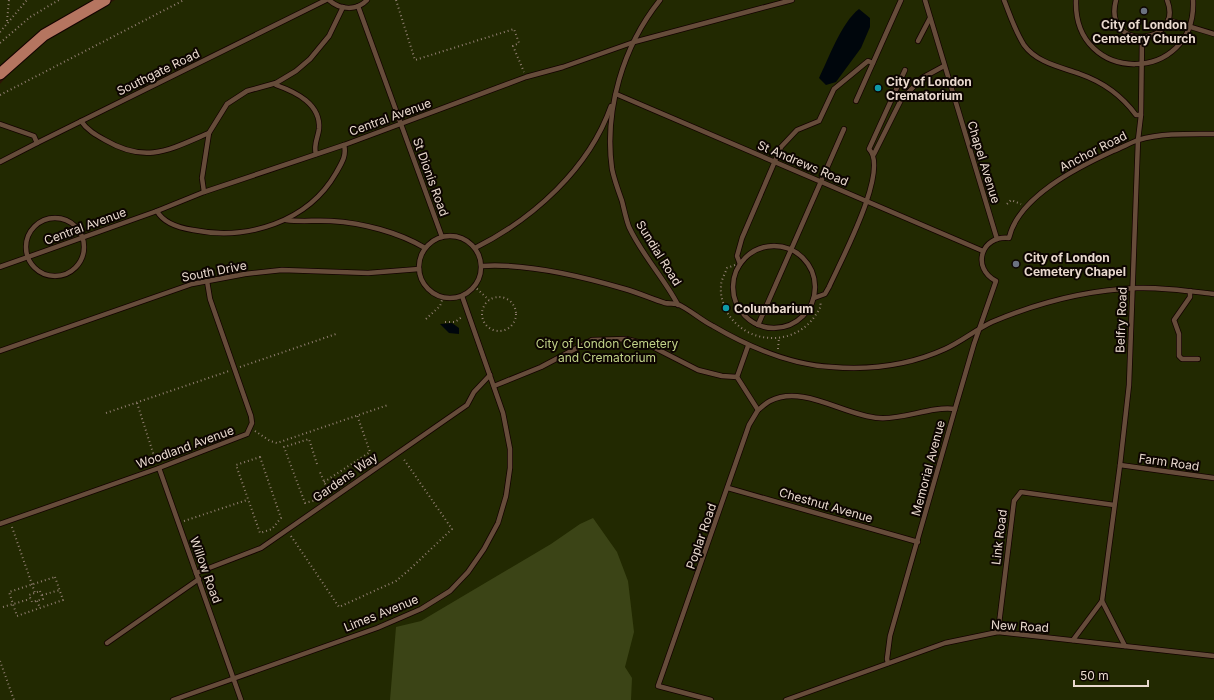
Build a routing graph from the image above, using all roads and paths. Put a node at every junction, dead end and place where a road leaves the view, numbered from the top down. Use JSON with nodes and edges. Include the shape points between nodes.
{"nodes":[{"id":1,"x":9,"y":0,"type":"edge"},
{"id":2,"x":27,"y":0,"type":"edge"},
{"id":3,"x":59,"y":0,"type":"edge"},
{"id":4,"x":105,"y":0,"type":"edge"},
{"id":5,"x":184,"y":0,"type":"edge"},
{"id":6,"x":327,"y":0,"type":"edge"},
{"id":7,"x":368,"y":0,"type":"edge"},
{"id":8,"x":396,"y":0,"type":"edge"},
{"id":9,"x":660,"y":0,"type":"edge"},
{"id":10,"x":792,"y":0,"type":"edge"},
{"id":11,"x":901,"y":0,"type":"edge"},
{"id":12,"x":925,"y":0,"type":"edge"},
{"id":13,"x":1004,"y":0,"type":"edge"},
{"id":14,"x":1076,"y":0,"type":"edge"},
{"id":15,"x":1114,"y":0,"type":"edge"},
{"id":16,"x":1167,"y":0,"type":"edge"},
{"id":17,"x":1193,"y":0,"type":"edge"},
{"id":18,"x":358,"y":6,"type":"junction"},
{"id":19,"x":343,"y":7,"type":"junction"},
{"id":20,"x":930,"y":18,"type":"junction"},
{"id":21,"x":1168,"y":20,"type":"junction"},
{"id":22,"x":7,"y":21,"type":"junction"},
{"id":23,"x":1190,"y":27,"type":"junction"},
{"id":24,"x":0,"y":32,"type":"edge"},
{"id":25,"x":1214,"y":34,"type":"edge"},
{"id":26,"x":1142,"y":38,"type":"junction"},
{"id":27,"x":918,"y":41,"type":"dead end"},
{"id":28,"x":634,"y":42,"type":"junction"},
{"id":29,"x":0,"y":43,"type":"edge"},
{"id":30,"x":873,"y":63,"type":"junction"},
{"id":31,"x":1141,"y":65,"type":"junction"},
{"id":32,"x":944,"y":66,"type":"junction"},
{"id":33,"x":905,"y":70,"type":"dead end"},
{"id":34,"x":0,"y":74,"type":"edge"},
{"id":35,"x":526,"y":77,"type":"junction"},
{"id":36,"x":276,"y":83,"type":"junction"},
{"id":37,"x":616,"y":94,"type":"junction"},
{"id":38,"x":0,"y":95,"type":"edge"},
{"id":39,"x":856,"y":101,"type":"dead end"},
{"id":40,"x":1141,"y":115,"type":"junction"},
{"id":41,"x":81,"y":121,"type":"junction"},
{"id":42,"x":0,"y":124,"type":"edge"},
{"id":43,"x":401,"y":124,"type":"junction"},
{"id":44,"x":844,"y":130,"type":"dead end"},
{"id":45,"x":209,"y":133,"type":"junction"},
{"id":46,"x":1214,"y":134,"type":"edge"},
{"id":47,"x":1138,"y":140,"type":"junction"},
{"id":48,"x":38,"y":143,"type":"junction"},
{"id":49,"x":344,"y":145,"type":"junction"},
{"id":50,"x":316,"y":154,"type":"junction"},
{"id":51,"x":874,"y":154,"type":"junction"},
{"id":52,"x":0,"y":162,"type":"edge"},
{"id":53,"x":774,"y":162,"type":"junction"},
{"id":54,"x":821,"y":181,"type":"junction"},
{"id":55,"x":204,"y":192,"type":"junction"},
{"id":56,"x":867,"y":201,"type":"junction"},
{"id":57,"x":1007,"y":204,"type":"dead end"},
{"id":58,"x":1027,"y":207,"type":"junction"},
{"id":59,"x":157,"y":211,"type":"junction"},
{"id":60,"x":285,"y":220,"type":"junction"},
{"id":61,"x":82,"y":237,"type":"junction"},
{"id":62,"x":442,"y":237,"type":"junction"},
{"id":63,"x":997,"y":239,"type":"junction"},
{"id":64,"x":425,"y":248,"type":"junction"},
{"id":65,"x":475,"y":248,"type":"junction"},
{"id":66,"x":791,"y":249,"type":"junction"},
{"id":67,"x":983,"y":251,"type":"junction"},
{"id":68,"x":28,"y":257,"type":"junction"},
{"id":69,"x":740,"y":264,"type":"junction"},
{"id":70,"x":482,"y":266,"type":"junction"},
{"id":71,"x":0,"y":267,"type":"edge"},
{"id":72,"x":727,"y":268,"type":"dead end"},
{"id":73,"x":419,"y":269,"type":"junction"},
{"id":74,"x":722,"y":280,"type":"dead end"},
{"id":75,"x":207,"y":281,"type":"junction"},
{"id":76,"x":474,"y":286,"type":"junction"},
{"id":77,"x":1132,"y":289,"type":"junction"},
{"id":78,"x":1190,"y":291,"type":"junction"},
{"id":79,"x":1214,"y":294,"type":"edge"},
{"id":80,"x":462,"y":296,"type":"junction"},
{"id":81,"x":443,"y":297,"type":"junction"},
{"id":82,"x":814,"y":298,"type":"junction"},
{"id":83,"x":489,"y":300,"type":"junction"},
{"id":84,"x":678,"y":305,"type":"junction"},
{"id":85,"x":820,"y":308,"type":"dead end"},
{"id":86,"x":468,"y":312,"type":"junction"},
{"id":87,"x":426,"y":319,"type":"dead end"},
{"id":88,"x":813,"y":319,"type":"dead end"},
{"id":89,"x":445,"y":322,"type":"dead end"},
{"id":90,"x":735,"y":322,"type":"dead end"},
{"id":91,"x":732,"y":325,"type":"dead end"},
{"id":92,"x":758,"y":326,"type":"junction"},
{"id":93,"x":979,"y":329,"type":"junction"},
{"id":94,"x":336,"y":334,"type":"dead end"},
{"id":95,"x":779,"y":338,"type":"dead end"},
{"id":96,"x":779,"y":343,"type":"dead end"},
{"id":97,"x":748,"y":346,"type":"junction"},
{"id":98,"x":0,"y":350,"type":"edge"},
{"id":99,"x":1198,"y":359,"type":"dead end"},
{"id":100,"x":234,"y":369,"type":"junction"},
{"id":101,"x":490,"y":375,"type":"junction"},
{"id":102,"x":737,"y":376,"type":"junction"},
{"id":103,"x":493,"y":383,"type":"junction"},
{"id":104,"x":136,"y":403,"type":"junction"},
{"id":105,"x":388,"y":405,"type":"dead end"},
{"id":106,"x":955,"y":409,"type":"junction"},
{"id":107,"x":758,"y":410,"type":"junction"},
{"id":108,"x":106,"y":413,"type":"dead end"},
{"id":109,"x":357,"y":415,"type":"junction"},
{"id":110,"x":251,"y":428,"type":"junction"},
{"id":111,"x":399,"y":452,"type":"junction"},
{"id":112,"x":317,"y":464,"type":"dead end"},
{"id":113,"x":1120,"y":465,"type":"junction"},
{"id":114,"x":159,"y":468,"type":"junction"},
{"id":115,"x":319,"y":470,"type":"dead end"},
{"id":116,"x":1214,"y":478,"type":"edge"},
{"id":117,"x":324,"y":482,"type":"junction"},
{"id":118,"x":728,"y":488,"type":"junction"},
{"id":119,"x":247,"y":500,"type":"junction"},
{"id":120,"x":1114,"y":505,"type":"junction"},
{"id":121,"x":9,"y":520,"type":"junction"},
{"id":122,"x":1,"y":521,"type":"edge"},
{"id":123,"x":178,"y":523,"type":"junction"},
{"id":124,"x":286,"y":530,"type":"junction"},
{"id":125,"x":918,"y":542,"type":"junction"},
{"id":126,"x":196,"y":573,"type":"junction"},
{"id":127,"x":199,"y":580,"type":"junction"},
{"id":128,"x":32,"y":585,"type":"junction"},
{"id":129,"x":60,"y":590,"type":"junction"},
{"id":130,"x":35,"y":593,"type":"junction"},
{"id":131,"x":42,"y":595,"type":"junction"},
{"id":132,"x":30,"y":599,"type":"junction"},
{"id":133,"x":37,"y":601,"type":"junction"},
{"id":134,"x":1102,"y":601,"type":"junction"},
{"id":135,"x":13,"y":604,"type":"junction"},
{"id":136,"x":4,"y":607,"type":"dead end"},
{"id":137,"x":40,"y":608,"type":"junction"},
{"id":138,"x":998,"y":632,"type":"junction"},
{"id":139,"x":1073,"y":640,"type":"junction"},
{"id":140,"x":107,"y":643,"type":"dead end"},
{"id":141,"x":1125,"y":646,"type":"junction"},
{"id":142,"x":1214,"y":656,"type":"edge"},
{"id":143,"x":0,"y":661,"type":"edge"},
{"id":144,"x":888,"y":663,"type":"junction"},
{"id":145,"x":234,"y":679,"type":"junction"},
{"id":146,"x":14,"y":700,"type":"edge"},
{"id":147,"x":173,"y":700,"type":"edge"},
{"id":148,"x":241,"y":700,"type":"edge"},
{"id":149,"x":711,"y":700,"type":"edge"},
{"id":150,"x":786,"y":700,"type":"edge"}],
"edges":[{"from":1,"to":22,"type":"path"},
{"from":2,"to":22,"type":"path"},
{"from":3,"to":29,"type":"path","via":[[30,17]]},
{"from":4,"to":34,"type":"main road","via":[[44,35]]},
{"from":5,"to":38,"type":"path"},
{"from":6,"to":19,"type":"lane","name":"Southgate Road"},
{"from":6,"to":41,"type":"lane","name":"Southgate Road"},
{"from":7,"to":18,"type":"lane"},
{"from":8,"to":35,"type":"path","via":[[415,60],[514,29],[519,43],[513,46]]},
{"from":9,"to":28,"type":"lane"},
{"from":10,"to":28,"type":"lane","name":"Central Avenue"},
{"from":11,"to":30,"type":"lane"},
{"from":12,"to":20,"type":"lane","name":"Chapel Avenue"},
{"from":13,"to":40,"type":"lane","via":[[1025,46],[1057,67],[1100,83],[1115,92],[1136,115]]},
{"from":14,"to":31,"type":"lane","via":[[1080,28],[1096,51],[1121,64]]},
{"from":15,"to":26,"type":"lane","via":[[1119,26],[1126,33]]},
{"from":16,"to":21,"type":"lane"},
{"from":17,"to":23,"type":"lane"},
{"from":18,"to":19,"type":"lane"},
{"from":18,"to":43,"type":"lane","name":"St Dionis Road"},
{"from":19,"to":36,"type":"lane","via":[[329,36],[319,49],[296,71]]},
{"from":20,"to":27,"type":"lane"},
{"from":20,"to":32,"type":"lane","name":"Chapel Avenue"},
{"from":21,"to":23,"type":"lane"},
{"from":21,"to":26,"type":"lane","via":[[1158,33]]},
{"from":22,"to":24,"type":"path"},
{"from":23,"to":25,"type":"lane"},
{"from":23,"to":31,"type":"lane","via":[[1174,50],[1158,60]]},
{"from":26,"to":31,"type":"lane","name":"Belfry Road"},
{"from":28,"to":35,"type":"lane","name":"Central Avenue"},
{"from":28,"to":37,"type":"lane"},
{"from":30,"to":39,"type":"lane"},
{"from":30,"to":53,"type":"lane","via":[[868,61],[834,89],[819,121],[797,130],[781,147]]},
{"from":31,"to":40,"type":"lane","name":"Belfry Road"},
{"from":32,"to":51,"type":"lane","via":[[922,78],[901,100]]},
{"from":32,"to":63,"type":"lane","name":"Chapel Avenue"},
{"from":33,"to":51,"type":"lane","via":[[869,149]]},
{"from":35,"to":43,"type":"lane","name":"Central Avenue"},
{"from":36,"to":45,"type":"lane","via":[[258,87],[227,104]]},
{"from":36,"to":50,"type":"lane","via":[[300,96],[314,109],[319,123],[314,148]]},
{"from":37,"to":53,"type":"lane","name":"St Andrews Road"},
{"from":37,"to":65,"type":"lane","via":[[597,137],[557,189],[510,228]]},
{"from":37,"to":84,"type":"lane","name":"Sundial Road","via":[[611,118],[612,170],[629,227]]},
{"from":40,"to":47,"type":"lane","name":"Belfry Road"},
{"from":41,"to":45,"type":"lane","via":[[94,134],[116,147],[148,153],[166,151]]},
{"from":41,"to":48,"type":"lane","name":"Southgate Road"},
{"from":42,"to":48,"type":"lane","via":[[34,136]]},
{"from":43,"to":49,"type":"lane","name":"Central Avenue"},
{"from":43,"to":62,"type":"lane","name":"St Dionis Road"},
{"from":44,"to":54,"type":"lane"},
{"from":45,"to":55,"type":"lane","via":[[202,178]]},
{"from":46,"to":47,"type":"lane","name":"Anchor Road","via":[[1182,134]]},
{"from":47,"to":58,"type":"lane","name":"Anchor Road","via":[[1063,176]]},
{"from":47,"to":77,"type":"lane","name":"Belfry Road"},
{"from":48,"to":52,"type":"lane","name":"Southgate Road"},
{"from":49,"to":50,"type":"lane","name":"Central Avenue"},
{"from":49,"to":60,"type":"lane","via":[[343,162],[320,196]]},
{"from":50,"to":55,"type":"lane","name":"Central Avenue"},
{"from":51,"to":56,"type":"lane","via":[[873,186]]},
{"from":53,"to":54,"type":"lane","name":"St Andrews Road"},
{"from":53,"to":69,"type":"lane","via":[[742,238],[736,256]]},
{"from":54,"to":56,"type":"lane","name":"St Andrews Road"},
{"from":54,"to":66,"type":"lane"},
{"from":55,"to":59,"type":"lane","name":"Central Avenue"},
{"from":56,"to":67,"type":"lane","name":"St Andrews Road"},
{"from":56,"to":82,"type":"lane","via":[[829,287],[825,294]]},
{"from":57,"to":58,"type":"path","via":[[1011,200]]},
{"from":58,"to":63,"type":"lane","name":"Anchor Road","via":[[1011,227],[1009,238]]},
{"from":59,"to":60,"type":"lane","via":[[160,217],[169,223],[203,232],[230,233],[256,230]]},
{"from":59,"to":61,"type":"lane","name":"Central Avenue"},
{"from":60,"to":64,"type":"lane","via":[[331,221],[361,225],[392,234]]},
{"from":61,"to":68,"type":"lane","name":"Central Avenue"},
{"from":61,"to":68,"type":"lane","via":[[66,220],[47,219],[39,223],[27,238]]},
{"from":61,"to":68,"type":"lane","via":[[83,252],[80,261],[67,274],[48,276],[32,266]]},
{"from":62,"to":64,"type":"lane"},
{"from":62,"to":65,"type":"lane","via":[[460,237],[469,241]]},
{"from":63,"to":67,"type":"lane","via":[[991,241]]},
{"from":64,"to":73,"type":"lane"},
{"from":65,"to":70,"type":"lane"},
{"from":66,"to":69,"type":"lane","via":[[768,246],[752,253]]},
{"from":66,"to":82,"type":"lane","via":[[809,264],[816,287]]},
{"from":66,"to":92,"type":"lane"},
{"from":67,"to":93,"type":"lane","name":"Memorial Avenue","via":[[983,269],[996,281]]},
{"from":68,"to":71,"type":"lane","name":"Central Avenue"},
{"from":69,"to":92,"type":"lane","via":[[733,287],[735,299],[740,310]]},
{"from":70,"to":76,"type":"lane","via":[[481,275]]},
{"from":70,"to":84,"type":"lane","via":[[513,266],[576,276]]},
{"from":72,"to":74,"type":"path"},
{"from":73,"to":75,"type":"lane","name":"South Drive","via":[[368,273],[282,270]]},
{"from":73,"to":81,"type":"lane","via":[[423,283],[428,289]]},
{"from":75,"to":98,"type":"lane","name":"South Drive"},
{"from":75,"to":100,"type":"lane","name":"Woodland Avenue","via":[[210,299]]},
{"from":76,"to":80,"type":"lane"},
{"from":76,"to":83,"type":"path"},
{"from":77,"to":78,"type":"lane"},
{"from":77,"to":93,"type":"lane","via":[[1052,302],[992,322]]},
{"from":77,"to":113,"type":"lane","name":"Belfry Road","via":[[1129,385]]},
{"from":78,"to":79,"type":"lane"},
{"from":78,"to":99,"type":"lane","via":[[1190,297],[1174,320],[1179,334],[1179,356],[1182,359]]},
{"from":80,"to":81,"type":"lane"},
{"from":80,"to":86,"type":"lane"},
{"from":81,"to":87,"type":"path","via":[[440,306]]},
{"from":82,"to":92,"type":"lane","via":[[802,318],[792,325],[781,328]]},
{"from":83,"to":83,"type":"path","via":[[505,298],[513,305],[516,316],[506,329],[495,330],[486,325],[482,309]]},
{"from":84,"to":97,"type":"lane"},
{"from":85,"to":88,"type":"path"},
{"from":86,"to":89,"type":"path","via":[[455,322]]},
{"from":86,"to":101,"type":"lane"},
{"from":90,"to":91,"type":"path"},
{"from":93,"to":97,"type":"lane","via":[[944,349],[915,360],[887,366],[850,368],[807,364]]},
{"from":93,"to":106,"type":"lane","name":"Memorial Avenue"},
{"from":94,"to":100,"type":"path"},
{"from":95,"to":96,"type":"path"},
{"from":97,"to":102,"type":"lane"},
{"from":100,"to":104,"type":"path"},
{"from":100,"to":110,"type":"lane","name":"Woodland Avenue","via":[[251,416]]},
{"from":101,"to":103,"type":"lane"},
{"from":101,"to":111,"type":"lane","name":"Gardens Way","via":[[466,405]]},
{"from":102,"to":103,"type":"lane","via":[[722,376],[698,370],[649,345],[626,339],[592,340],[541,367]]},
{"from":102,"to":107,"type":"lane"},
{"from":103,"to":145,"type":"lane","name":"Limes Avenue","via":[[507,429],[510,468],[506,496],[498,523],[468,572],[450,591],[400,619]]},
{"from":104,"to":108,"type":"path"},
{"from":104,"to":114,"type":"path"},
{"from":105,"to":109,"type":"path"},
{"from":106,"to":107,"type":"lane","via":[[881,418],[865,416],[803,397],[785,396],[770,401]]},
{"from":106,"to":125,"type":"lane","name":"Memorial Avenue"},
{"from":107,"to":118,"type":"lane","name":"Poplar Road","via":[[749,426]]},
{"from":109,"to":110,"type":"path","via":[[277,443]]},
{"from":109,"to":117,"type":"path","via":[[370,452]]},
{"from":110,"to":114,"type":"lane","name":"Woodland Avenue","via":[[240,438]]},
{"from":111,"to":124,"type":"lane","name":"Gardens Way"},
{"from":111,"to":124,"type":"path","via":[[452,530],[396,581],[339,607]]},
{"from":112,"to":117,"type":"path","via":[[309,438],[284,447],[305,503],[316,500],[327,488]]},
{"from":113,"to":116,"type":"lane","name":"Farm Road"},
{"from":113,"to":120,"type":"lane","name":"Belfry Road"},
{"from":114,"to":121,"type":"lane","name":"Woodland Avenue"},
{"from":114,"to":123,"type":"lane","name":"Willow Road"},
{"from":115,"to":117,"type":"path"},
{"from":118,"to":125,"type":"lane","name":"Chestnut Avenue"},
{"from":118,"to":149,"type":"lane","name":"Poplar Road","via":[[658,686]]},
{"from":119,"to":119,"type":"path","via":[[236,465],[260,457],[281,518],[272,529],[260,533]]},
{"from":119,"to":123,"type":"path"},
{"from":120,"to":134,"type":"lane","name":"Belfry Road"},
{"from":120,"to":138,"type":"lane","name":"Link Road","via":[[1022,492],[1014,501]]},
{"from":121,"to":122,"type":"lane","name":"Woodland Avenue"},
{"from":121,"to":128,"type":"path"},
{"from":123,"to":126,"type":"lane","name":"Willow Road"},
{"from":124,"to":126,"type":"lane","name":"Gardens Way","via":[[261,548]]},
{"from":125,"to":144,"type":"lane","name":"Memorial Avenue","via":[[890,636]]},
{"from":126,"to":127,"type":"lane","name":"Willow Road"},
{"from":127,"to":140,"type":"lane"},
{"from":127,"to":145,"type":"lane","name":"Willow Road"},
{"from":128,"to":129,"type":"path","via":[[55,577]]},
{"from":128,"to":130,"type":"path"},
{"from":128,"to":135,"type":"path","via":[[9,592]]},
{"from":129,"to":131,"type":"path"},
{"from":129,"to":137,"type":"path","via":[[63,600]]},
{"from":130,"to":131,"type":"path","via":[[40,591]]},
{"from":130,"to":132,"type":"path","via":[[29,595]]},
{"from":131,"to":133,"type":"path","via":[[43,599]]},
{"from":132,"to":133,"type":"path","via":[[32,602]]},
{"from":132,"to":135,"type":"path"},
{"from":133,"to":137,"type":"path"},
{"from":134,"to":139,"type":"lane","name":"Belfry Road"},
{"from":134,"to":141,"type":"lane"},
{"from":135,"to":136,"type":"path"},
{"from":135,"to":137,"type":"path","via":[[17,616]]},
{"from":138,"to":139,"type":"lane","name":"New Road"},
{"from":138,"to":144,"type":"lane","name":"New Road","via":[[945,643]]},
{"from":139,"to":141,"type":"lane","name":"New Road"},
{"from":141,"to":142,"type":"lane","name":"New Road"},
{"from":143,"to":146,"type":"path"},
{"from":144,"to":150,"type":"lane","name":"New Road"},
{"from":145,"to":147,"type":"lane","name":"Limes Avenue"},
{"from":145,"to":148,"type":"lane","name":"Willow Road"}]}
